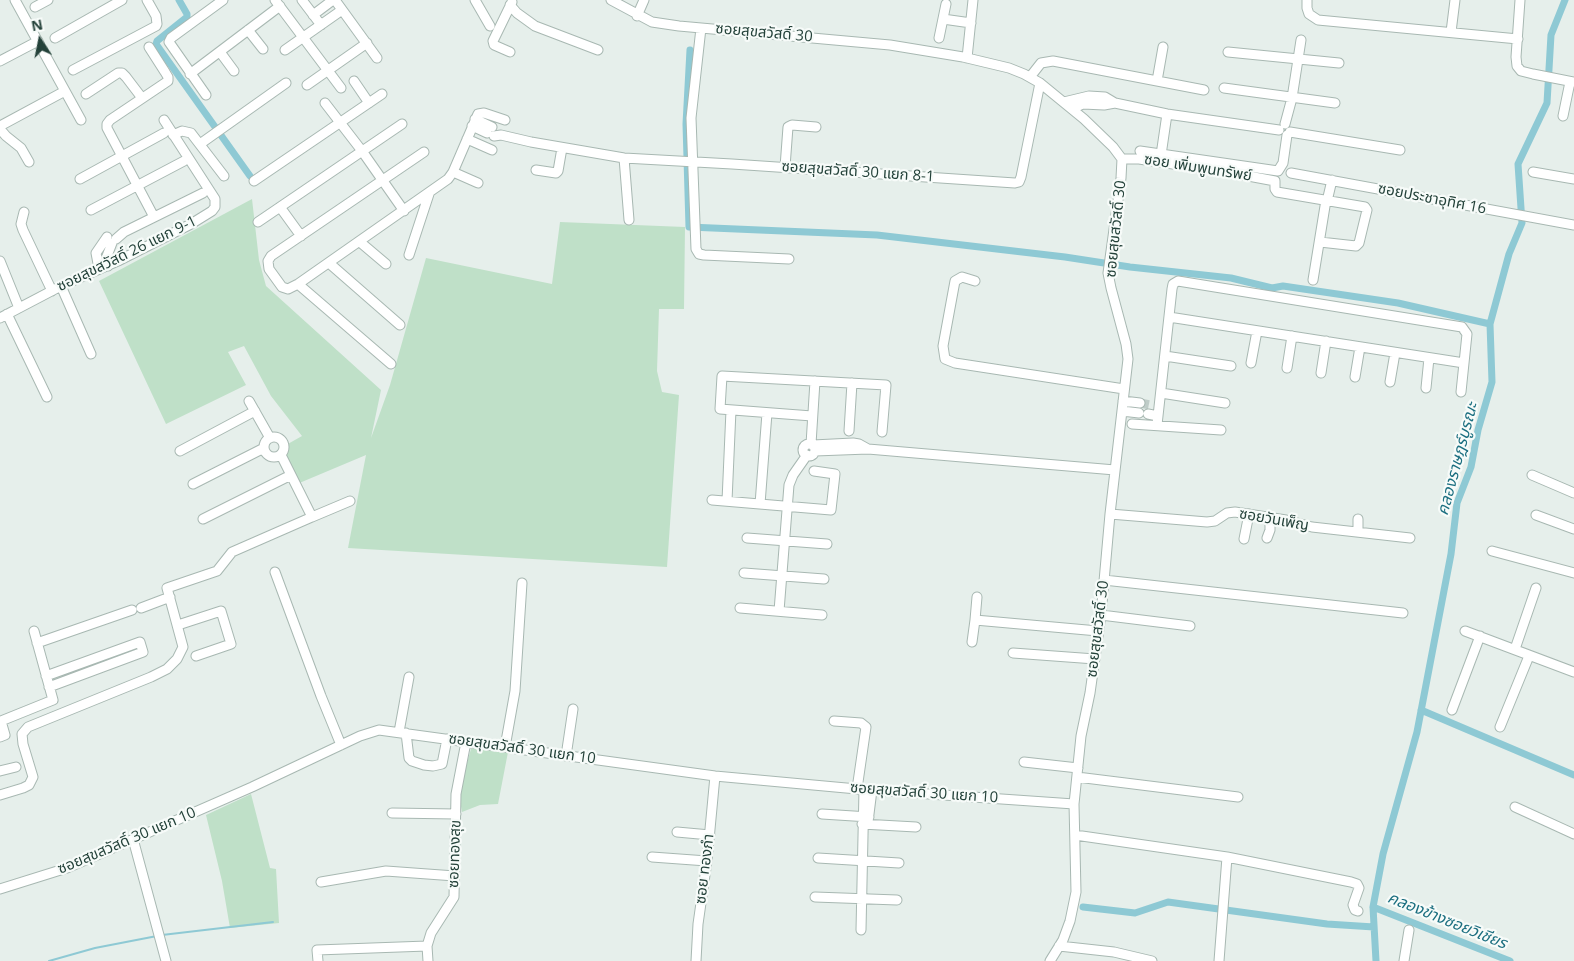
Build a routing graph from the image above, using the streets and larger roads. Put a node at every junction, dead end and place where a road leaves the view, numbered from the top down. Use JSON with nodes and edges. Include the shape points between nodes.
{"nodes":[{"id":1,"x":15,"y":0,"type":"edge"},
{"id":2,"x":48,"y":0,"type":"edge"},
{"id":3,"x":122,"y":0,"type":"edge"},
{"id":4,"x":147,"y":0,"type":"edge"},
{"id":5,"x":223,"y":0,"type":"edge"},
{"id":6,"x":302,"y":0,"type":"edge"},
{"id":7,"x":334,"y":0,"type":"edge"},
{"id":8,"x":474,"y":0,"type":"edge"},
{"id":9,"x":611,"y":0,"type":"edge"},
{"id":10,"x":644,"y":0,"type":"edge"},
{"id":11,"x":973,"y":0,"type":"edge"},
{"id":12,"x":1307,"y":0,"type":"edge"},
{"id":13,"x":1454,"y":0,"type":"edge"},
{"id":14,"x":1520,"y":0,"type":"edge"},
{"id":15,"x":278,"y":3,"type":"edge"},
{"id":16,"x":512,"y":3,"type":"edge"},
{"id":17,"x":946,"y":4,"type":"dead end"},
{"id":18,"x":35,"y":7,"type":"dead end"},
{"id":19,"x":342,"y":10,"type":"junction"},
{"id":20,"x":313,"y":15,"type":"junction"},
{"id":21,"x":638,"y":16,"type":"junction"},
{"id":22,"x":942,"y":19,"type":"junction"},
{"id":23,"x":971,"y":23,"type":"junction"},
{"id":24,"x":321,"y":25,"type":"junction"},
{"id":25,"x":490,"y":26,"type":"dead end"},
{"id":26,"x":701,"y":28,"type":"junction"},
{"id":27,"x":248,"y":30,"type":"junction"},
{"id":28,"x":1451,"y":32,"type":"junction"},
{"id":29,"x":304,"y":37,"type":"junction"},
{"id":30,"x":54,"y":38,"type":"dead end"},
{"id":31,"x":939,"y":38,"type":"dead end"},
{"id":32,"x":1518,"y":39,"type":"junction"},
{"id":33,"x":1301,"y":40,"type":"dead end"},
{"id":34,"x":38,"y":41,"type":"junction"},
{"id":35,"x":367,"y":43,"type":"junction"},
{"id":36,"x":149,"y":47,"type":"dead end"},
{"id":37,"x":263,"y":48,"type":"dead end"},
{"id":38,"x":1162,"y":48,"type":"dead end"},
{"id":39,"x":285,"y":50,"type":"dead end"},
{"id":40,"x":598,"y":50,"type":"dead end"},
{"id":41,"x":220,"y":52,"type":"junction"},
{"id":42,"x":510,"y":52,"type":"dead end"},
{"id":43,"x":1228,"y":52,"type":"dead end"},
{"id":44,"x":378,"y":58,"type":"dead end"},
{"id":45,"x":967,"y":58,"type":"junction"},
{"id":46,"x":1298,"y":60,"type":"junction"},
{"id":47,"x":0,"y":61,"type":"edge"},
{"id":48,"x":1339,"y":63,"type":"dead end"},
{"id":49,"x":73,"y":70,"type":"dead end"},
{"id":50,"x":328,"y":70,"type":"junction"},
{"id":51,"x":234,"y":71,"type":"dead end"},
{"id":52,"x":190,"y":74,"type":"junction"},
{"id":53,"x":1030,"y":77,"type":"junction"},
{"id":54,"x":354,"y":81,"type":"dead end"},
{"id":55,"x":1157,"y":81,"type":"junction"},
{"id":56,"x":1572,"y":82,"type":"edge"},
{"id":57,"x":286,"y":83,"type":"dead end"},
{"id":58,"x":1040,"y":83,"type":"junction"},
{"id":59,"x":307,"y":85,"type":"dead end"},
{"id":60,"x":341,"y":88,"type":"dead end"},
{"id":61,"x":1224,"y":88,"type":"dead end"},
{"id":62,"x":1204,"y":90,"type":"dead end"},
{"id":63,"x":65,"y":91,"type":"junction"},
{"id":64,"x":86,"y":94,"type":"dead end"},
{"id":65,"x":382,"y":94,"type":"dead end"},
{"id":66,"x":206,"y":96,"type":"dead end"},
{"id":67,"x":142,"y":98,"type":"junction"},
{"id":68,"x":1292,"y":98,"type":"junction"},
{"id":69,"x":1064,"y":102,"type":"junction"},
{"id":70,"x":325,"y":103,"type":"dead end"},
{"id":71,"x":369,"y":103,"type":"junction"},
{"id":72,"x":1115,"y":103,"type":"junction"},
{"id":73,"x":1335,"y":103,"type":"dead end"},
{"id":74,"x":1072,"y":109,"type":"junction"},
{"id":75,"x":1167,"y":114,"type":"junction"},
{"id":76,"x":1563,"y":116,"type":"dead end"},
{"id":77,"x":81,"y":120,"type":"dead end"},
{"id":78,"x":164,"y":120,"type":"dead end"},
{"id":79,"x":505,"y":120,"type":"dead end"},
{"id":80,"x":340,"y":122,"type":"junction"},
{"id":81,"x":473,"y":122,"type":"junction"},
{"id":82,"x":1,"y":124,"type":"edge"},
{"id":83,"x":402,"y":124,"type":"dead end"},
{"id":84,"x":816,"y":127,"type":"dead end"},
{"id":85,"x":1285,"y":130,"type":"junction"},
{"id":86,"x":168,"y":134,"type":"junction"},
{"id":87,"x":467,"y":139,"type":"junction"},
{"id":88,"x":200,"y":144,"type":"junction"},
{"id":89,"x":562,"y":148,"type":"junction"},
{"id":90,"x":492,"y":150,"type":"dead end"},
{"id":91,"x":1400,"y":150,"type":"dead end"},
{"id":92,"x":362,"y":151,"type":"junction"},
{"id":93,"x":1140,"y":151,"type":"dead end"},
{"id":94,"x":424,"y":152,"type":"dead end"},
{"id":95,"x":1161,"y":155,"type":"junction"},
{"id":96,"x":122,"y":157,"type":"junction"},
{"id":97,"x":624,"y":158,"type":"junction"},
{"id":98,"x":1122,"y":159,"type":"junction"},
{"id":99,"x":688,"y":161,"type":"junction"},
{"id":100,"x":29,"y":162,"type":"dead end"},
{"id":101,"x":184,"y":162,"type":"dead end"},
{"id":102,"x":785,"y":167,"type":"junction"},
{"id":103,"x":536,"y":170,"type":"dead end"},
{"id":104,"x":453,"y":172,"type":"junction"},
{"id":105,"x":1533,"y":172,"type":"dead end"},
{"id":106,"x":1291,"y":173,"type":"dead end"},
{"id":107,"x":224,"y":176,"type":"dead end"},
{"id":108,"x":1574,"y":179,"type":"edge"},
{"id":109,"x":80,"y":180,"type":"dead end"},
{"id":110,"x":382,"y":180,"type":"junction"},
{"id":111,"x":1332,"y":180,"type":"junction"},
{"id":112,"x":254,"y":181,"type":"dead end"},
{"id":113,"x":478,"y":183,"type":"dead end"},
{"id":114,"x":137,"y":186,"type":"junction"},
{"id":115,"x":204,"y":193,"type":"dead end"},
{"id":116,"x":429,"y":193,"type":"junction"},
{"id":117,"x":1327,"y":199,"type":"junction"},
{"id":118,"x":280,"y":207,"type":"junction"},
{"id":119,"x":91,"y":210,"type":"dead end"},
{"id":120,"x":404,"y":211,"type":"junction"},
{"id":121,"x":24,"y":212,"type":"dead end"},
{"id":122,"x":154,"y":217,"type":"junction"},
{"id":123,"x":629,"y":220,"type":"dead end"},
{"id":124,"x":258,"y":222,"type":"dead end"},
{"id":125,"x":1574,"y":225,"type":"edge"},
{"id":126,"x":300,"y":236,"type":"junction"},
{"id":127,"x":360,"y":242,"type":"junction"},
{"id":128,"x":1320,"y":242,"type":"junction"},
{"id":129,"x":409,"y":255,"type":"dead end"},
{"id":130,"x":789,"y":260,"type":"dead end"},
{"id":131,"x":0,"y":262,"type":"edge"},
{"id":132,"x":329,"y":263,"type":"junction"},
{"id":133,"x":386,"y":264,"type":"dead end"},
{"id":134,"x":103,"y":268,"type":"junction"},
{"id":135,"x":1313,"y":280,"type":"dead end"},
{"id":136,"x":975,"y":281,"type":"dead end"},
{"id":137,"x":298,"y":284,"type":"junction"},
{"id":138,"x":61,"y":286,"type":"junction"},
{"id":139,"x":52,"y":291,"type":"junction"},
{"id":140,"x":19,"y":308,"type":"junction"},
{"id":141,"x":3,"y":316,"type":"edge"},
{"id":142,"x":1169,"y":317,"type":"junction"},
{"id":143,"x":400,"y":325,"type":"dead end"},
{"id":144,"x":1257,"y":330,"type":"junction"},
{"id":145,"x":1292,"y":336,"type":"junction"},
{"id":146,"x":1326,"y":342,"type":"junction"},
{"id":147,"x":1360,"y":347,"type":"junction"},
{"id":148,"x":1395,"y":352,"type":"junction"},
{"id":149,"x":91,"y":354,"type":"dead end"},
{"id":150,"x":1165,"y":356,"type":"junction"},
{"id":151,"x":1429,"y":358,"type":"junction"},
{"id":152,"x":1251,"y":363,"type":"dead end"},
{"id":153,"x":391,"y":364,"type":"dead end"},
{"id":154,"x":1464,"y":364,"type":"junction"},
{"id":155,"x":1231,"y":366,"type":"dead end"},
{"id":156,"x":1287,"y":368,"type":"dead end"},
{"id":157,"x":1321,"y":373,"type":"dead end"},
{"id":158,"x":1355,"y":377,"type":"dead end"},
{"id":159,"x":815,"y":380,"type":"junction"},
{"id":160,"x":1390,"y":382,"type":"dead end"},
{"id":161,"x":852,"y":383,"type":"junction"},
{"id":162,"x":1426,"y":388,"type":"dead end"},
{"id":163,"x":1124,"y":389,"type":"junction"},
{"id":164,"x":1461,"y":392,"type":"dead end"},
{"id":165,"x":1161,"y":393,"type":"junction"},
{"id":166,"x":47,"y":397,"type":"dead end"},
{"id":167,"x":249,"y":401,"type":"dead end"},
{"id":168,"x":1123,"y":401,"type":"junction"},
{"id":169,"x":1225,"y":403,"type":"dead end"},
{"id":170,"x":1147,"y":408,"type":"junction"},
{"id":171,"x":731,"y":410,"type":"junction"},
{"id":172,"x":1122,"y":411,"type":"junction"},
{"id":173,"x":255,"y":412,"type":"junction"},
{"id":174,"x":766,"y":412,"type":"junction"},
{"id":175,"x":812,"y":416,"type":"junction"},
{"id":176,"x":1158,"y":420,"type":"junction"},
{"id":177,"x":1132,"y":424,"type":"dead end"},
{"id":178,"x":1221,"y":430,"type":"dead end"},
{"id":179,"x":849,"y":431,"type":"dead end"},
{"id":180,"x":882,"y":432,"type":"dead end"},
{"id":181,"x":270,"y":438,"type":"junction"},
{"id":182,"x":264,"y":448,"type":"junction"},
{"id":183,"x":811,"y":449,"type":"junction"},
{"id":184,"x":180,"y":451,"type":"dead end"},
{"id":185,"x":281,"y":455,"type":"junction"},
{"id":186,"x":1115,"y":470,"type":"junction"},
{"id":187,"x":814,"y":471,"type":"dead end"},
{"id":188,"x":291,"y":475,"type":"junction"},
{"id":189,"x":1532,"y":475,"type":"dead end"},
{"id":190,"x":193,"y":484,"type":"dead end"},
{"id":191,"x":1574,"y":493,"type":"edge"},
{"id":192,"x":712,"y":500,"type":"dead end"},
{"id":193,"x":727,"y":500,"type":"junction"},
{"id":194,"x":350,"y":501,"type":"dead end"},
{"id":195,"x":760,"y":504,"type":"junction"},
{"id":196,"x":788,"y":507,"type":"junction"},
{"id":197,"x":1110,"y":514,"type":"junction"},
{"id":198,"x":1249,"y":514,"type":"junction"},
{"id":199,"x":1536,"y":515,"type":"dead end"},
{"id":200,"x":312,"y":517,"type":"junction"},
{"id":201,"x":1270,"y":518,"type":"junction"},
{"id":202,"x":203,"y":519,"type":"dead end"},
{"id":203,"x":1358,"y":519,"type":"dead end"},
{"id":204,"x":1574,"y":529,"type":"edge"},
{"id":205,"x":1358,"y":532,"type":"junction"},
{"id":206,"x":747,"y":538,"type":"dead end"},
{"id":207,"x":1267,"y":538,"type":"dead end"},
{"id":208,"x":1410,"y":538,"type":"dead end"},
{"id":209,"x":1244,"y":539,"type":"dead end"},
{"id":210,"x":784,"y":541,"type":"junction"},
{"id":211,"x":827,"y":544,"type":"dead end"},
{"id":212,"x":1492,"y":551,"type":"dead end"},
{"id":213,"x":275,"y":572,"type":"dead end"},
{"id":214,"x":1574,"y":572,"type":"edge"},
{"id":215,"x":744,"y":573,"type":"dead end"},
{"id":216,"x":782,"y":576,"type":"junction"},
{"id":217,"x":824,"y":579,"type":"dead end"},
{"id":218,"x":1104,"y":580,"type":"junction"},
{"id":219,"x":522,"y":583,"type":"dead end"},
{"id":220,"x":1536,"y":588,"type":"dead end"},
{"id":221,"x":170,"y":597,"type":"junction"},
{"id":222,"x":977,"y":597,"type":"dead end"},
{"id":223,"x":740,"y":608,"type":"dead end"},
{"id":224,"x":779,"y":611,"type":"junction"},
{"id":225,"x":1403,"y":613,"type":"dead end"},
{"id":226,"x":822,"y":615,"type":"dead end"},
{"id":227,"x":1101,"y":615,"type":"junction"},
{"id":228,"x":974,"y":620,"type":"junction"},
{"id":229,"x":178,"y":625,"type":"junction"},
{"id":230,"x":1190,"y":626,"type":"dead end"},
{"id":231,"x":34,"y":631,"type":"dead end"},
{"id":232,"x":1098,"y":631,"type":"junction"},
{"id":233,"x":1465,"y":631,"type":"dead end"},
{"id":234,"x":1480,"y":636,"type":"junction"},
{"id":235,"x":972,"y":642,"type":"dead end"},
{"id":236,"x":37,"y":643,"type":"junction"},
{"id":237,"x":1515,"y":649,"type":"junction"},
{"id":238,"x":1013,"y":653,"type":"dead end"},
{"id":239,"x":196,"y":656,"type":"dead end"},
{"id":240,"x":1529,"y":656,"type":"junction"},
{"id":241,"x":1095,"y":659,"type":"junction"},
{"id":242,"x":1574,"y":672,"type":"edge"},
{"id":243,"x":46,"y":676,"type":"junction"},
{"id":244,"x":409,"y":678,"type":"dead end"},
{"id":245,"x":50,"y":687,"type":"junction"},
{"id":246,"x":573,"y":709,"type":"dead end"},
{"id":247,"x":1452,"y":710,"type":"dead end"},
{"id":248,"x":834,"y":721,"type":"dead end"},
{"id":249,"x":1500,"y":727,"type":"dead end"},
{"id":250,"x":403,"y":732,"type":"junction"},
{"id":251,"x":0,"y":737,"type":"edge"},
{"id":252,"x":447,"y":739,"type":"junction"},
{"id":253,"x":466,"y":742,"type":"junction"},
{"id":254,"x":341,"y":745,"type":"junction"},
{"id":255,"x":505,"y":747,"type":"junction"},
{"id":256,"x":566,"y":756,"type":"junction"},
{"id":257,"x":1024,"y":762,"type":"dead end"},
{"id":258,"x":16,"y":766,"type":"dead end"},
{"id":259,"x":0,"y":771,"type":"edge"},
{"id":260,"x":1077,"y":773,"type":"junction"},
{"id":261,"x":715,"y":776,"type":"junction"},
{"id":262,"x":864,"y":789,"type":"junction"},
{"id":263,"x":0,"y":795,"type":"edge"},
{"id":264,"x":1238,"y":797,"type":"dead end"},
{"id":265,"x":1074,"y":804,"type":"junction"},
{"id":266,"x":1515,"y":807,"type":"dead end"},
{"id":267,"x":392,"y":813,"type":"dead end"},
{"id":268,"x":456,"y":814,"type":"junction"},
{"id":269,"x":822,"y":814,"type":"dead end"},
{"id":270,"x":865,"y":823,"type":"junction"},
{"id":271,"x":916,"y":827,"type":"dead end"},
{"id":272,"x":677,"y":832,"type":"dead end"},
{"id":273,"x":1574,"y":834,"type":"edge"},
{"id":274,"x":710,"y":835,"type":"junction"},
{"id":275,"x":1075,"y":835,"type":"junction"},
{"id":276,"x":133,"y":839,"type":"junction"},
{"id":277,"x":1227,"y":856,"type":"junction"},
{"id":278,"x":652,"y":857,"type":"dead end"},
{"id":279,"x":818,"y":858,"type":"dead end"},
{"id":280,"x":863,"y":860,"type":"junction"},
{"id":281,"x":707,"y":861,"type":"junction"},
{"id":282,"x":899,"y":863,"type":"dead end"},
{"id":283,"x":455,"y":876,"type":"junction"},
{"id":284,"x":321,"y":882,"type":"dead end"},
{"id":285,"x":0,"y":889,"type":"edge"},
{"id":286,"x":815,"y":897,"type":"dead end"},
{"id":287,"x":862,"y":898,"type":"junction"},
{"id":288,"x":897,"y":900,"type":"dead end"},
{"id":289,"x":1358,"y":911,"type":"dead end"},
{"id":290,"x":861,"y":930,"type":"dead end"},
{"id":291,"x":1409,"y":930,"type":"dead end"},
{"id":292,"x":428,"y":946,"type":"junction"},
{"id":293,"x":1059,"y":946,"type":"junction"},
{"id":294,"x":166,"y":961,"type":"edge"},
{"id":295,"x":318,"y":961,"type":"edge"},
{"id":296,"x":428,"y":961,"type":"edge"},
{"id":297,"x":696,"y":961,"type":"edge"},
{"id":298,"x":1050,"y":961,"type":"edge"},
{"id":299,"x":1152,"y":961,"type":"edge"},
{"id":300,"x":1219,"y":961,"type":"edge"},
{"id":301,"x":1404,"y":961,"type":"edge"}],
"edges":[{"from":1,"to":34,"type":"street"},
{"from":2,"to":18,"type":"street"},
{"from":3,"to":30,"type":"street"},
{"from":4,"to":49,"type":"street","via":[[156,16],[156,26]]},
{"from":5,"to":52,"type":"street","via":[[170,40],[170,46]]},
{"from":6,"to":20,"type":"street"},
{"from":7,"to":19,"type":"street"},
{"from":7,"to":20,"type":"street"},
{"from":8,"to":25,"type":"street"},
{"from":9,"to":21,"type":"street","name":"ซอยสุขสวัสดิ์ 30"},
{"from":10,"to":21,"type":"street"},
{"from":11,"to":23,"type":"street"},
{"from":12,"to":28,"type":"street","via":[[1309,14],[1318,20]]},
{"from":13,"to":28,"type":"street"},
{"from":14,"to":32,"type":"street"},
{"from":15,"to":27,"type":"street"},
{"from":15,"to":29,"type":"street"},
{"from":16,"to":40,"type":"street","via":[[517,13],[535,26]]},
{"from":16,"to":42,"type":"street","via":[[493,41],[494,46]]},
{"from":17,"to":22,"type":"street"},
{"from":19,"to":24,"type":"street"},
{"from":19,"to":35,"type":"street"},
{"from":20,"to":24,"type":"street"},
{"from":21,"to":26,"type":"street","name":"ซอยสุขสวัสดิ์ 30","via":[[652,22]]},
{"from":22,"to":23,"type":"street"},
{"from":22,"to":31,"type":"street"},
{"from":23,"to":45,"type":"street"},
{"from":24,"to":29,"type":"street"},
{"from":26,"to":45,"type":"street","name":"ซอยสุขสวัสดิ์ 30","via":[[890,45]]},
{"from":26,"to":99,"type":"street"},
{"from":27,"to":37,"type":"street"},
{"from":27,"to":41,"type":"street"},
{"from":28,"to":32,"type":"street"},
{"from":29,"to":39,"type":"street"},
{"from":29,"to":50,"type":"street"},
{"from":32,"to":56,"type":"street","via":[[1516,57],[1521,71]]},
{"from":33,"to":46,"type":"street"},
{"from":34,"to":47,"type":"street"},
{"from":34,"to":63,"type":"street"},
{"from":35,"to":44,"type":"street"},
{"from":35,"to":50,"type":"street"},
{"from":36,"to":67,"type":"street","via":[[168,77],[166,83]]},
{"from":38,"to":55,"type":"street"},
{"from":41,"to":51,"type":"street"},
{"from":41,"to":52,"type":"street"},
{"from":43,"to":46,"type":"street"},
{"from":45,"to":53,"type":"street","name":"ซอยสุขสวัสดิ์ 30","via":[[1009,68]]},
{"from":46,"to":48,"type":"street"},
{"from":46,"to":68,"type":"street"},
{"from":50,"to":59,"type":"street"},
{"from":50,"to":60,"type":"street"},
{"from":52,"to":66,"type":"street"},
{"from":53,"to":55,"type":"street","via":[[1041,63],[1053,61]]},
{"from":53,"to":58,"type":"street","name":"ซอยสุขสวัสดิ์ 30"},
{"from":54,"to":71,"type":"street"},
{"from":55,"to":62,"type":"street"},
{"from":56,"to":76,"type":"street"},
{"from":57,"to":88,"type":"street"},
{"from":58,"to":69,"type":"street","name":"ซอยสุขสวัสดิ์ 30"},
{"from":58,"to":102,"type":"street","name":"ซอยสุขสวัสดิ์ 30 แยก 8-1","via":[[1019,182]]},
{"from":61,"to":68,"type":"street"},
{"from":63,"to":77,"type":"street"},
{"from":63,"to":82,"type":"street"},
{"from":64,"to":67,"type":"street","via":[[118,73],[126,77]]},
{"from":65,"to":71,"type":"street"},
{"from":67,"to":96,"type":"street","via":[[107,124]]},
{"from":68,"to":73,"type":"street"},
{"from":68,"to":85,"type":"street"},
{"from":69,"to":72,"type":"street","via":[[1089,96]]},
{"from":69,"to":74,"type":"street","name":"ซอยสุขสวัสดิ์ 30"},
{"from":70,"to":80,"type":"street"},
{"from":71,"to":80,"type":"street"},
{"from":72,"to":74,"type":"street","via":[[1083,104]]},
{"from":72,"to":75,"type":"street"},
{"from":74,"to":98,"type":"street","name":"ซอยสุขสวัสดิ์ 30"},
{"from":75,"to":85,"type":"street"},
{"from":75,"to":95,"type":"street"},
{"from":78,"to":86,"type":"street","name":"ซอยสุขสวัสดิ์ 26 แยก 9-1"},
{"from":79,"to":81,"type":"street","via":[[484,113],[478,114]]},
{"from":80,"to":92,"type":"street"},
{"from":80,"to":112,"type":"street"},
{"from":81,"to":87,"type":"street"},
{"from":81,"to":89,"type":"street","name":"ซอยสุขสวัสดิ์ 30 แยก 8-1","via":[[494,132]]},
{"from":82,"to":100,"type":"street","via":[[6,136],[21,148]]},
{"from":83,"to":92,"type":"street"},
{"from":84,"to":102,"type":"street","via":[[788,127]]},
{"from":85,"to":91,"type":"street"},
{"from":85,"to":95,"type":"street","via":[[1283,163],[1278,171]]},
{"from":86,"to":88,"type":"street","via":[[186,131]]},
{"from":86,"to":96,"type":"street"},
{"from":86,"to":134,"type":"street","name":"ซอยสุขสวัสดิ์ 26 แยก 9-1","via":[[215,199],[215,208]]},
{"from":87,"to":90,"type":"street"},
{"from":87,"to":104,"type":"street"},
{"from":88,"to":107,"type":"street"},
{"from":89,"to":97,"type":"street","name":"ซอยสุขสวัสดิ์ 30 แยก 8-1"},
{"from":89,"to":103,"type":"street","via":[[556,173]]},
{"from":92,"to":110,"type":"street"},
{"from":92,"to":118,"type":"street"},
{"from":93,"to":95,"type":"street"},
{"from":94,"to":110,"type":"street"},
{"from":96,"to":109,"type":"street"},
{"from":96,"to":114,"type":"street"},
{"from":97,"to":99,"type":"street","name":"ซอยสุขสวัสดิ์ 30 แยก 8-1"},
{"from":97,"to":123,"type":"street"},
{"from":98,"to":117,"type":"street","name":"ซอย เพิ่มพูนทรัพย์","via":[[1275,181],[1278,192]]},
{"from":98,"to":163,"type":"street","name":"ซอยสุขสวัสดิ์ 30","via":[[1108,273],[1127,352]]},
{"from":99,"to":102,"type":"street","name":"ซอยสุขสวัสดิ์ 30 แยก 8-1"},
{"from":99,"to":130,"type":"street","via":[[696,249],[700,254]]},
{"from":101,"to":114,"type":"street"},
{"from":104,"to":113,"type":"street"},
{"from":104,"to":116,"type":"street"},
{"from":105,"to":108,"type":"street"},
{"from":106,"to":111,"type":"street","name":"ซอยประชาอุทิศ 16"},
{"from":110,"to":120,"type":"street"},
{"from":110,"to":126,"type":"street"},
{"from":111,"to":117,"type":"street"},
{"from":111,"to":125,"type":"street","name":"ซอยประชาอุทิศ 16"},
{"from":114,"to":119,"type":"street"},
{"from":114,"to":122,"type":"street"},
{"from":115,"to":122,"type":"street"},
{"from":116,"to":120,"type":"street"},
{"from":116,"to":129,"type":"street"},
{"from":117,"to":128,"type":"street"},
{"from":117,"to":128,"type":"street","via":[[1366,207],[1367,212],[1356,246]]},
{"from":118,"to":124,"type":"street"},
{"from":118,"to":126,"type":"street"},
{"from":120,"to":127,"type":"street"},
{"from":121,"to":139,"type":"street","via":[[22,230]]},
{"from":122,"to":134,"type":"street","via":[[109,241],[96,253]]},
{"from":126,"to":137,"type":"street","via":[[271,256],[268,265],[285,289]]},
{"from":127,"to":132,"type":"street"},
{"from":127,"to":133,"type":"street"},
{"from":128,"to":135,"type":"street"},
{"from":131,"to":140,"type":"street"},
{"from":132,"to":137,"type":"street"},
{"from":132,"to":143,"type":"street"},
{"from":134,"to":138,"type":"street","name":"ซอยสุขสวัสดิ์ 26 แยก 9-1"},
{"from":136,"to":163,"type":"street","via":[[962,278],[955,281],[943,346],[945,359]]},
{"from":137,"to":153,"type":"street"},
{"from":138,"to":139,"type":"street","name":"ซอยสุขสวัสดิ์ 26 แยก 9-1"},
{"from":138,"to":149,"type":"street"},
{"from":139,"to":140,"type":"street","name":"ซอยสุขสวัสดิ์ 26 แยก 9-1"},
{"from":140,"to":141,"type":"street","name":"ซอยสุขสวัสดิ์ 26 แยก 9-1"},
{"from":141,"to":166,"type":"street"},
{"from":142,"to":144,"type":"street"},
{"from":142,"to":150,"type":"street"},
{"from":142,"to":154,"type":"street","via":[[1174,284],[1178,281],[1462,327],[1467,334]]},
{"from":144,"to":145,"type":"street"},
{"from":144,"to":152,"type":"street"},
{"from":145,"to":146,"type":"street"},
{"from":145,"to":156,"type":"street"},
{"from":146,"to":147,"type":"street"},
{"from":146,"to":157,"type":"street"},
{"from":147,"to":148,"type":"street"},
{"from":147,"to":158,"type":"street"},
{"from":148,"to":151,"type":"street"},
{"from":148,"to":160,"type":"street"},
{"from":150,"to":155,"type":"street"},
{"from":150,"to":165,"type":"street"},
{"from":151,"to":154,"type":"street"},
{"from":151,"to":162,"type":"street"},
{"from":154,"to":164,"type":"street"},
{"from":159,"to":161,"type":"street"},
{"from":159,"to":171,"type":"street","via":[[722,376],[720,409]]},
{"from":159,"to":175,"type":"street"},
{"from":161,"to":179,"type":"street"},
{"from":161,"to":180,"type":"street","via":[[886,385]]},
{"from":163,"to":168,"type":"street","name":"ซอยสุขสวัสดิ์ 30"},
{"from":165,"to":169,"type":"street"},
{"from":165,"to":170,"type":"street"},
{"from":167,"to":173,"type":"street"},
{"from":168,"to":170,"type":"street"},
{"from":168,"to":172,"type":"street","name":"ซอยสุขสวัสดิ์ 30"},
{"from":170,"to":172,"type":"street"},
{"from":170,"to":176,"type":"street"},
{"from":171,"to":174,"type":"street"},
{"from":171,"to":193,"type":"street"},
{"from":172,"to":186,"type":"street","name":"ซอยสุขสวัสดิ์ 30"},
{"from":173,"to":181,"type":"street"},
{"from":173,"to":184,"type":"street"},
{"from":174,"to":175,"type":"street"},
{"from":174,"to":195,"type":"street"},
{"from":175,"to":183,"type":"street"},
{"from":176,"to":177,"type":"street"},
{"from":176,"to":178,"type":"street"},
{"from":181,"to":182,"type":"street"},
{"from":181,"to":185,"type":"street","via":[[280,439],[284,444]]},
{"from":182,"to":185,"type":"street","via":[[272,457]]},
{"from":182,"to":190,"type":"street"},
{"from":183,"to":186,"type":"street","via":[[853,443],[868,449]]},
{"from":183,"to":196,"type":"street","via":[[791,479]]},
{"from":185,"to":188,"type":"street"},
{"from":186,"to":197,"type":"street","name":"ซอยสุขสวัสดิ์ 30"},
{"from":187,"to":196,"type":"street","via":[[834,474],[831,510]]},
{"from":188,"to":200,"type":"street"},
{"from":188,"to":202,"type":"street"},
{"from":189,"to":191,"type":"street"},
{"from":192,"to":193,"type":"street"},
{"from":193,"to":195,"type":"street"},
{"from":194,"to":200,"type":"street"},
{"from":195,"to":196,"type":"street"},
{"from":196,"to":210,"type":"street"},
{"from":197,"to":198,"type":"street","name":"ซอยวันเพ็ญ","via":[[1208,522],[1227,513]]},
{"from":197,"to":218,"type":"street","name":"ซอยสุขสวัสดิ์ 30"},
{"from":198,"to":201,"type":"street","name":"ซอยวันเพ็ญ"},
{"from":198,"to":209,"type":"street"},
{"from":199,"to":204,"type":"street"},
{"from":200,"to":221,"type":"street","via":[[232,552],[217,571],[167,588]]},
{"from":201,"to":205,"type":"street","name":"ซอยวันเพ็ญ"},
{"from":201,"to":207,"type":"street"},
{"from":203,"to":205,"type":"street"},
{"from":205,"to":208,"type":"street","name":"ซอยวันเพ็ญ"},
{"from":206,"to":210,"type":"street"},
{"from":210,"to":211,"type":"street"},
{"from":210,"to":216,"type":"street"},
{"from":212,"to":214,"type":"street"},
{"from":213,"to":254,"type":"street"},
{"from":215,"to":216,"type":"street"},
{"from":216,"to":217,"type":"street"},
{"from":216,"to":224,"type":"street"},
{"from":218,"to":225,"type":"street"},
{"from":218,"to":227,"type":"street","name":"ซอยสุขสวัสดิ์ 30"},
{"from":219,"to":255,"type":"street","via":[[515,691]]},
{"from":220,"to":237,"type":"street"},
{"from":221,"to":229,"type":"street"},
{"from":221,"to":236,"type":"street"},
{"from":222,"to":228,"type":"street"},
{"from":223,"to":224,"type":"street"},
{"from":224,"to":226,"type":"street"},
{"from":227,"to":230,"type":"street"},
{"from":227,"to":232,"type":"street","name":"ซอยสุขสวัสดิ์ 30"},
{"from":228,"to":232,"type":"street"},
{"from":228,"to":235,"type":"street"},
{"from":229,"to":239,"type":"street","via":[[221,611],[231,644]]},
{"from":229,"to":263,"type":"street","via":[[183,647],[167,669],[28,726],[22,734],[33,778],[29,785]]},
{"from":231,"to":236,"type":"street"},
{"from":232,"to":241,"type":"street","name":"ซอยสุขสวัสดิ์ 30"},
{"from":233,"to":234,"type":"street"},
{"from":234,"to":237,"type":"street"},
{"from":234,"to":247,"type":"street"},
{"from":236,"to":243,"type":"street"},
{"from":237,"to":240,"type":"street"},
{"from":238,"to":241,"type":"street"},
{"from":240,"to":242,"type":"street"},
{"from":240,"to":249,"type":"street"},
{"from":241,"to":260,"type":"street","name":"ซอยสุขสวัสดิ์ 30"},
{"from":243,"to":245,"type":"street"},
{"from":243,"to":245,"type":"street","via":[[140,642],[143,652]]},
{"from":244,"to":250,"type":"street"},
{"from":245,"to":251,"type":"street","via":[[53,700],[2,721],[5,735]]},
{"from":246,"to":256,"type":"street"},
{"from":248,"to":262,"type":"street","via":[[861,723],[866,727]]},
{"from":250,"to":252,"type":"street","name":"ซอยสุขสวัสดิ์ 30 แยก 10"},
{"from":250,"to":252,"type":"street","via":[[409,758],[424,765],[442,764]]},
{"from":250,"to":254,"type":"street","name":"ซอยสุขสวัสดิ์ 30 แยก 10","via":[[371,731]]},
{"from":252,"to":253,"type":"street","name":"ซอยสุขสวัสดิ์ 30 แยก 10"},
{"from":253,"to":255,"type":"street","name":"ซอยสุขสวัสดิ์ 30 แยก 10"},
{"from":253,"to":268,"type":"street","name":"ซอยทองสุข","via":[[458,778]]},
{"from":254,"to":276,"type":"street","name":"ซอยสุขสวัสดิ์ 30 แยก 10"},
{"from":255,"to":256,"type":"street","name":"ซอยสุขสวัสดิ์ 30 แยก 10"},
{"from":256,"to":261,"type":"street","name":"ซอยสุขสวัสดิ์ 30 แยก 10"},
{"from":257,"to":260,"type":"street"},
{"from":258,"to":259,"type":"street"},
{"from":260,"to":264,"type":"street"},
{"from":260,"to":265,"type":"street","name":"ซอยสุขสวัสดิ์ 30"},
{"from":261,"to":262,"type":"street","name":"ซอยสุขสวัสดิ์ 30 แยก 10"},
{"from":261,"to":274,"type":"street","name":"ซอย ทองภํา"},
{"from":262,"to":265,"type":"street","name":"ซอยสุขสวัสดิ์ 30 แยก 10"},
{"from":262,"to":270,"type":"street"},
{"from":265,"to":275,"type":"street","name":"ซอยสุขสวัสดิ์ 30"},
{"from":266,"to":273,"type":"street"},
{"from":267,"to":268,"type":"street"},
{"from":268,"to":283,"type":"street","name":"ซอยทองสุข"},
{"from":269,"to":270,"type":"street"},
{"from":270,"to":271,"type":"street"},
{"from":270,"to":280,"type":"street"},
{"from":272,"to":274,"type":"street"},
{"from":274,"to":281,"type":"street","name":"ซอย ทองภํา"},
{"from":275,"to":277,"type":"street"},
{"from":275,"to":293,"type":"street","name":"ซอยสุขสวัสดิ์ 30","via":[[1076,892],[1070,921]]},
{"from":276,"to":285,"type":"street","name":"ซอยสุขสวัสดิ์ 30 แยก 10","via":[[67,868]]},
{"from":276,"to":294,"type":"street"},
{"from":277,"to":289,"type":"street","via":[[1357,884],[1359,888],[1353,905]]},
{"from":277,"to":300,"type":"street"},
{"from":278,"to":281,"type":"street"},
{"from":279,"to":280,"type":"street"},
{"from":280,"to":282,"type":"street"},
{"from":280,"to":287,"type":"street"},
{"from":281,"to":297,"type":"street","name":"ซอย ทองภํา"},
{"from":283,"to":284,"type":"street","via":[[386,870]]},
{"from":283,"to":292,"type":"street","name":"ซอยทองสุข","via":[[454,897],[434,926]]},
{"from":286,"to":287,"type":"street"},
{"from":287,"to":288,"type":"street"},
{"from":287,"to":290,"type":"street"},
{"from":291,"to":301,"type":"street"},
{"from":292,"to":295,"type":"street","via":[[317,950]]},
{"from":292,"to":296,"type":"street","name":"ซอยทองสุข"},
{"from":293,"to":298,"type":"street","name":"ซอยสุขสวัสดิ์ 30"},
{"from":293,"to":299,"type":"street","via":[[1114,952]]}]}
